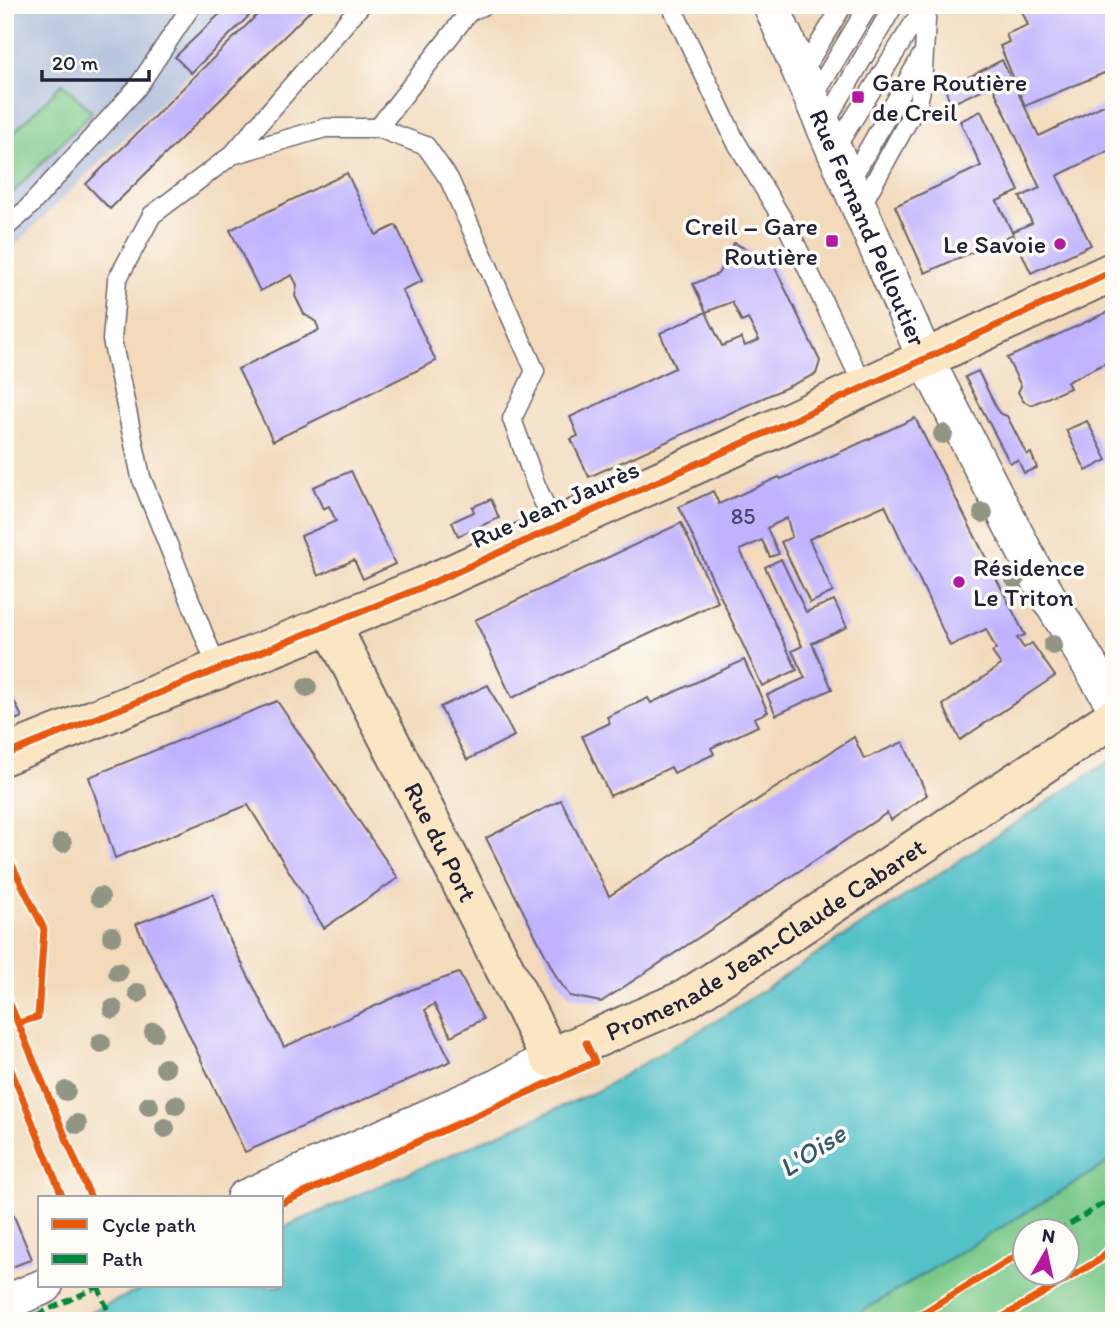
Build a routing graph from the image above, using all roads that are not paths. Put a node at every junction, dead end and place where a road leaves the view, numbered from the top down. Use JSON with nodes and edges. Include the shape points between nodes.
{"nodes":[{"id":1,"x":192,"y":5,"type":"edge"},
{"id":2,"x":360,"y":5,"type":"edge"},
{"id":3,"x":485,"y":5,"type":"edge"},
{"id":4,"x":671,"y":5,"type":"edge"},
{"id":5,"x":771,"y":5,"type":"edge"},
{"id":6,"x":843,"y":5,"type":"edge"},
{"id":7,"x":869,"y":5,"type":"edge"},
{"id":8,"x":894,"y":5,"type":"edge"},
{"id":9,"x":926,"y":5,"type":"edge"},
{"id":10,"x":924,"y":52,"type":"junction"},
{"id":11,"x":818,"y":112,"type":"junction"},
{"id":12,"x":378,"y":128,"type":"junction"},
{"id":13,"x":232,"y":155,"type":"junction"},
{"id":14,"x":854,"y":195,"type":"junction"},
{"id":15,"x":5,"y":228,"type":"edge"},
{"id":16,"x":1114,"y":271,"type":"edge"},
{"id":17,"x":925,"y":358,"type":"junction"},
{"id":18,"x":864,"y":387,"type":"junction"},
{"id":19,"x":555,"y":527,"type":"junction"},
{"id":20,"x":331,"y":625,"type":"junction"},
{"id":21,"x":219,"y":670,"type":"junction"},
{"id":22,"x":1114,"y":705,"type":"edge"},
{"id":23,"x":1114,"y":717,"type":"edge"},
{"id":24,"x":5,"y":755,"type":"edge"},
{"id":25,"x":550,"y":1058,"type":"junction"},
{"id":26,"x":249,"y":1196,"type":"edge"},
{"id":27,"x":40,"y":1288,"type":"edge"},
{"id":28,"x":5,"y":1303,"type":"edge"}],
"edges":[{"from":1,"to":15,"type":"lane","via":[[137,88]]},
{"from":2,"to":13,"type":"lane"},
{"from":3,"to":12,"type":"lane","via":[[469,12]]},
{"from":4,"to":18,"type":"lane","via":[[735,140],[789,230]]},
{"from":5,"to":11,"type":"street","name":"Rue Fernand Pelloutier"},
{"from":6,"to":11,"type":"lane"},
{"from":7,"to":11,"type":"lane"},
{"from":8,"to":11,"type":"lane"},
{"from":9,"to":10,"type":"lane"},
{"from":9,"to":11,"type":"lane"},
{"from":10,"to":14,"type":"lane"},
{"from":10,"to":14,"type":"lane","via":[[918,103]]},
{"from":11,"to":14,"type":"street","name":"Rue Fernand Pelloutier"},
{"from":12,"to":13,"type":"lane","via":[[325,128]]},
{"from":12,"to":19,"type":"lane","via":[[426,145],[449,179],[535,371],[512,419]]},
{"from":13,"to":21,"type":"lane","via":[[152,215],[117,280],[112,340],[141,477]]},
{"from":14,"to":17,"type":"street","name":"Rue Fernand Pelloutier"},
{"from":16,"to":17,"type":"street","name":"Rue Jean Jaurès"},
{"from":17,"to":18,"type":"street","name":"Rue Jean Jaurès"},
{"from":17,"to":22,"type":"street","name":"Rue Fernand Pelloutier","via":[[1046,593]]},
{"from":18,"to":19,"type":"street","name":"Rue Jean Jaurès"},
{"from":19,"to":20,"type":"street","name":"Rue Jean Jaurès"},
{"from":20,"to":21,"type":"street","name":"Rue Jean Jaurès"},
{"from":20,"to":25,"type":"street","name":"Rue du Port"},
{"from":21,"to":24,"type":"street","name":"Rue Jean Jaurès"},
{"from":23,"to":25,"type":"street","name":"Promenade Jean-Claude Cabaret","via":[[686,999]]},
{"from":25,"to":26,"type":"street","name":"Promenade Jean-Claude Cabaret","via":[[497,1087]]},
{"from":27,"to":28,"type":"street"}]}
